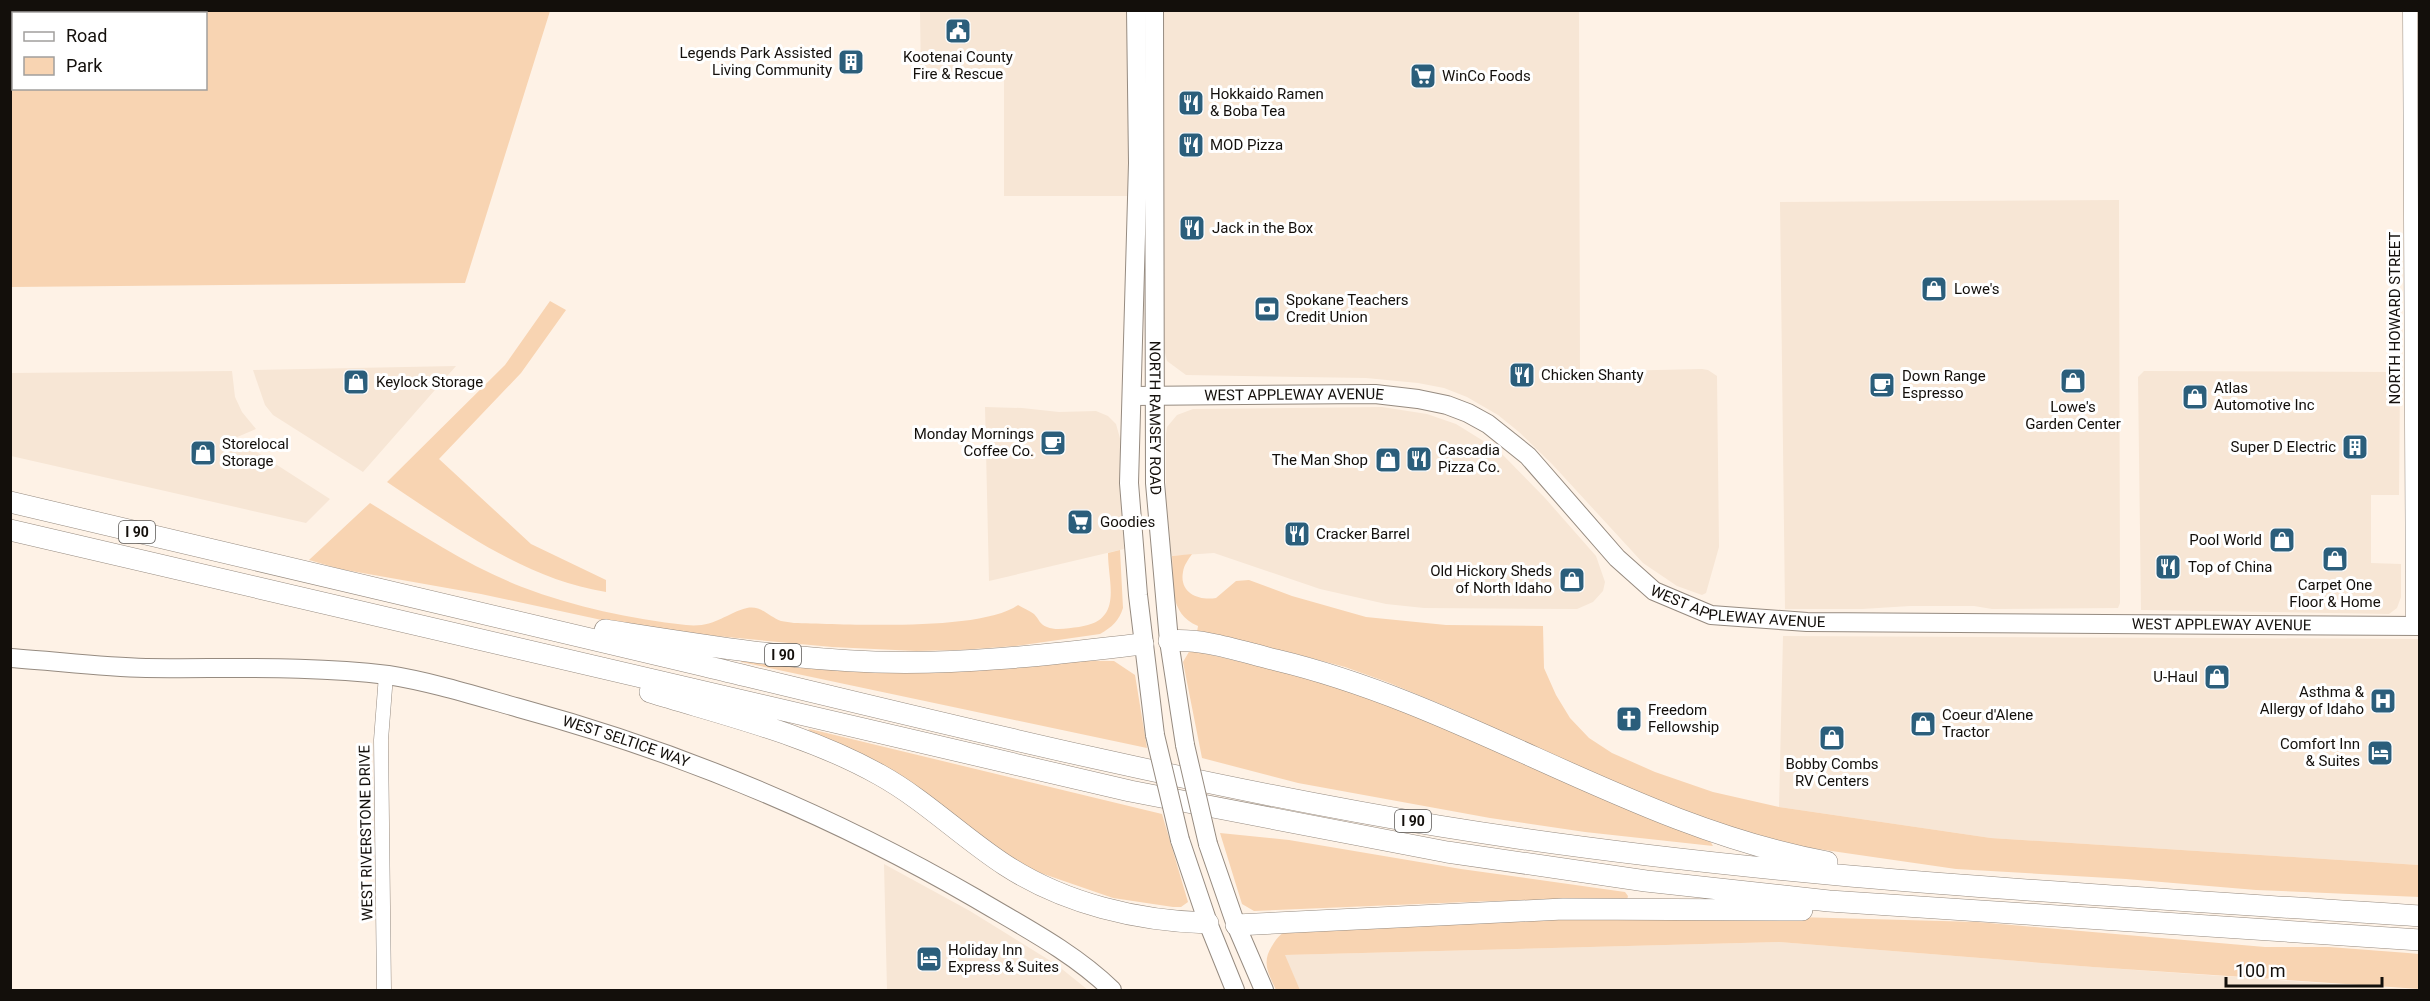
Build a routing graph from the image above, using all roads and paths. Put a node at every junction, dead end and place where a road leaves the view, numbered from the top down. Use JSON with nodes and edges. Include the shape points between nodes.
{"nodes":[{"id":1,"x":1136,"y":10,"type":"edge"},
{"id":2,"x":1154,"y":10,"type":"edge"},
{"id":3,"x":2410,"y":10,"type":"edge"},
{"id":4,"x":1132,"y":396,"type":"junction"},
{"id":5,"x":1154,"y":397,"type":"junction"},
{"id":6,"x":10,"y":502,"type":"edge"},
{"id":7,"x":10,"y":530,"type":"edge"},
{"id":8,"x":426,"y":601,"type":"junction"},
{"id":9,"x":2416,"y":626,"type":"edge"},
{"id":10,"x":480,"y":640,"type":"junction"},
{"id":11,"x":1169,"y":641,"type":"junction"},
{"id":12,"x":1143,"y":644,"type":"junction"},
{"id":13,"x":10,"y":658,"type":"edge"},
{"id":14,"x":86,"y":666,"type":"junction"},
{"id":15,"x":10,"y":670,"type":"edge"},
{"id":16,"x":386,"y":675,"type":"junction"},
{"id":17,"x":1924,"y":883,"type":"junction"},
{"id":18,"x":2420,"y":908,"type":"edge"},
{"id":19,"x":1931,"y":909,"type":"junction"},
{"id":20,"x":2343,"y":911,"type":"junction"},
{"id":21,"x":2420,"y":916,"type":"edge"},
{"id":22,"x":1208,"y":923,"type":"junction"},
{"id":23,"x":1236,"y":925,"type":"junction"},
{"id":24,"x":2304,"y":933,"type":"junction"},
{"id":25,"x":2420,"y":940,"type":"edge"},
{"id":26,"x":2420,"y":947,"type":"edge"},
{"id":27,"x":384,"y":990,"type":"edge"},
{"id":28,"x":1112,"y":990,"type":"edge"},
{"id":29,"x":1235,"y":990,"type":"edge"},
{"id":30,"x":1264,"y":990,"type":"edge"}],
"edges":[{"from":1,"to":4,"type":"main road","name":"NORTH RAMSEY ROAD","via":[[1138,164]]},
{"from":2,"to":5,"type":"main road","name":"NORTH RAMSEY ROAD"},
{"from":3,"to":9,"type":"street","name":"NORTH HOWARD STREET"},
{"from":4,"to":5,"type":"main road","name":"WEST APPLEWAY AVENUE"},
{"from":4,"to":12,"type":"main road","name":"NORTH RAMSEY ROAD","via":[[1129,483]]},
{"from":5,"to":9,"type":"main road","name":"WEST APPLEWAY AVENUE","via":[[1375,394],[1418,399],[1468,413],[1528,456],[1634,575],[1654,591],[1712,615],[1808,622]]},
{"from":5,"to":11,"type":"main road","name":"NORTH RAMSEY ROAD","via":[[1155,483]]},
{"from":6,"to":8,"type":"highway","number":"I 90"},
{"from":7,"to":10,"type":"highway","number":"I 90"},
{"from":8,"to":12,"type":"highway","number":"I 90","via":[[768,654],[876,662],[974,661]]},
{"from":8,"to":17,"type":"highway","number":"I 90","via":[[933,722],[1282,797],[1440,826],[1620,852]]},
{"from":10,"to":19,"type":"highway","number":"I 90","via":[[1130,791],[1447,852],[1646,881]]},
{"from":10,"to":22,"type":"highway","via":[[841,754],[882,776],[1005,865],[1071,898],[1112,910]]},
{"from":11,"to":12,"type":"main road"},
{"from":11,"to":17,"type":"highway","via":[[1185,640],[1230,649],[1354,681],[1423,707],[1714,834],[1792,856]]},
{"from":11,"to":23,"type":"main road","name":"NORTH RAMSEY ROAD","bridge":true,"via":[[1185,745],[1208,844]]},
{"from":12,"to":22,"type":"main road","name":"NORTH RAMSEY ROAD","bridge":true,"via":[[1155,735],[1180,840]]},
{"from":13,"to":14,"type":"main road","name":"WEST SELTICE WAY"},
{"from":14,"to":15,"type":"main road","name":"WEST SELTICE WAY"},
{"from":14,"to":16,"type":"main road","name":"WEST SELTICE WAY"},
{"from":16,"to":27,"type":"street","name":"WEST RIVERSTONE DRIVE","via":[[381,752]]},
{"from":16,"to":28,"type":"main road","name":"WEST SELTICE WAY","via":[[559,719],[754,787],[920,866],[1088,968]]},
{"from":17,"to":20,"type":"highway","number":"I 90"},
{"from":18,"to":20,"type":"highway","number":"I 90"},
{"from":19,"to":23,"type":"highway","number":"I 90","via":[[1563,909]]},
{"from":19,"to":24,"type":"highway","number":"I 90"},
{"from":20,"to":21,"type":"highway","number":"I 90"},
{"from":22,"to":23,"type":"main road"},
{"from":22,"to":29,"type":"main road","name":"NORTH RAMSEY ROAD"},
{"from":23,"to":30,"type":"main road","name":"NORTH RAMSEY ROAD"},
{"from":24,"to":25,"type":"highway","number":"I 90"},
{"from":24,"to":26,"type":"highway"}]}
